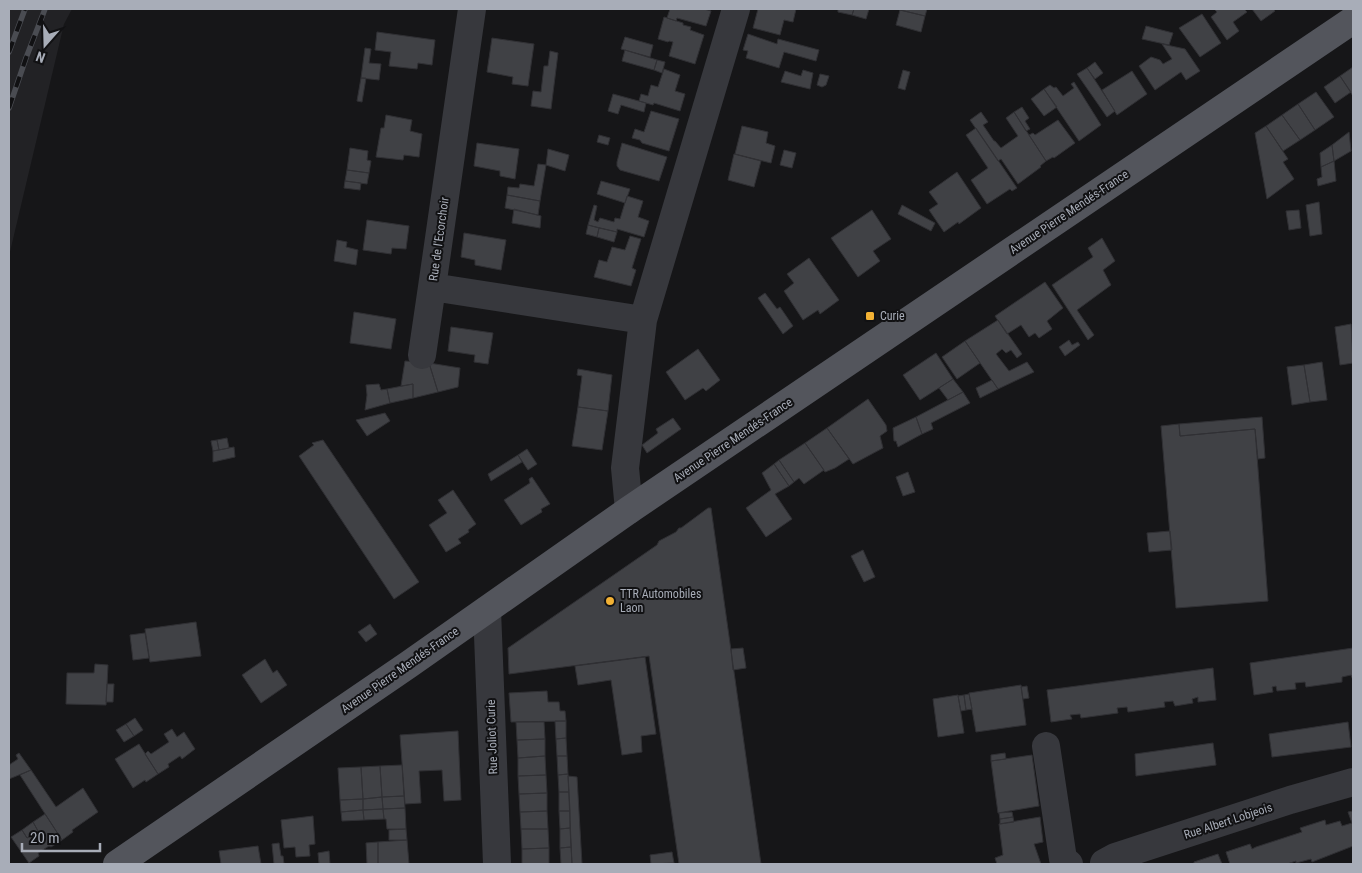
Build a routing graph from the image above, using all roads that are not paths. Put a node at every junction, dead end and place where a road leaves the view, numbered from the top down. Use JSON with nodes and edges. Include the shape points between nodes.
{"nodes":[{"id":1,"x":472,"y":9,"type":"edge"},
{"id":2,"x":736,"y":9,"type":"edge"},
{"id":3,"x":1353,"y":20,"type":"edge"},
{"id":4,"x":432,"y":287,"type":"junction"},
{"id":5,"x":643,"y":320,"type":"junction"},
{"id":6,"x":422,"y":355,"type":"dead end"},
{"id":7,"x":629,"y":510,"type":"junction"},
{"id":8,"x":487,"y":610,"type":"junction"},
{"id":9,"x":1046,"y":746,"type":"dead end"},
{"id":10,"x":1353,"y":782,"type":"edge"},
{"id":11,"x":117,"y":864,"type":"edge"},
{"id":12,"x":497,"y":864,"type":"edge"},
{"id":13,"x":1069,"y":864,"type":"edge"},
{"id":14,"x":1097,"y":864,"type":"edge"}],
"edges":[{"from":1,"to":4,"type":"street","name":"Rue de l'Ecorchoir"},
{"from":2,"to":5,"type":"street"},
{"from":3,"to":7,"type":"main road","name":"Avenue Pierre Mendés-France"},
{"from":4,"to":5,"type":"street","name":"Rue de l'Ecorchoir"},
{"from":4,"to":6,"type":"street"},
{"from":5,"to":7,"type":"street","via":[[625,468]]},
{"from":7,"to":8,"type":"main road","name":"Avenue Pierre Mendés-France"},
{"from":8,"to":11,"type":"main road","name":"Avenue Pierre Mendés-France"},
{"from":8,"to":12,"type":"street","name":"Rue Joliot Curie"},
{"from":9,"to":13,"type":"street","via":[[1063,859]]},
{"from":10,"to":14,"type":"street","name":"Rue Albert Lobjeois"}]}
